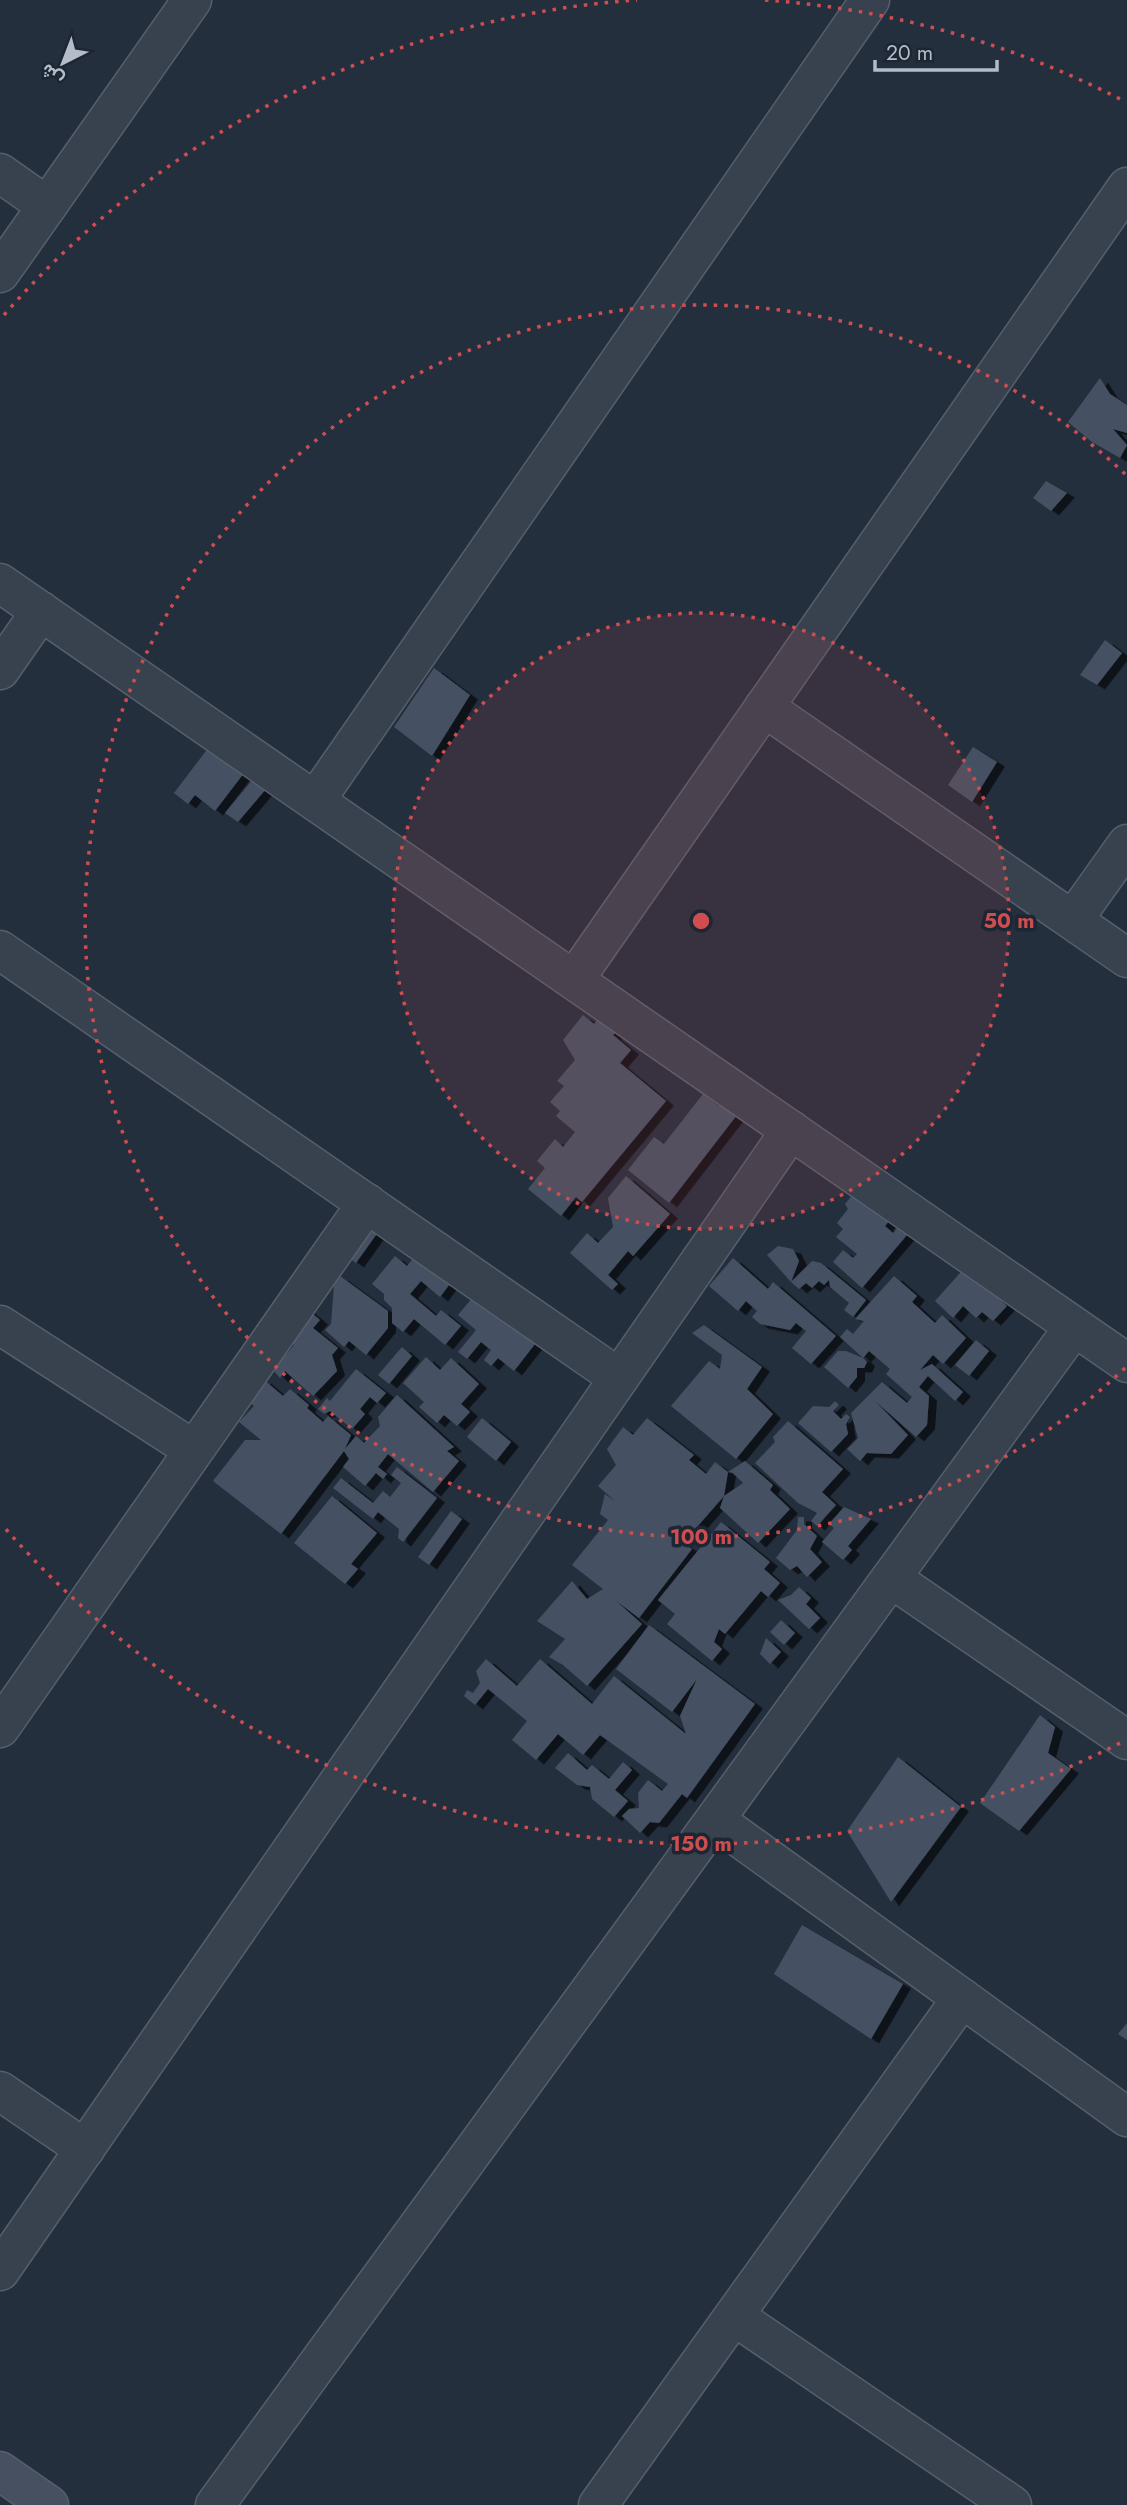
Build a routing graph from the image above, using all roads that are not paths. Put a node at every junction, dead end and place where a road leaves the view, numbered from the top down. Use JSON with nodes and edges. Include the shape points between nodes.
{"nodes":[{"id":1,"x":192,"y":0,"type":"edge"},
{"id":2,"x":870,"y":0,"type":"edge"},
{"id":3,"x":0,"y":173,"type":"edge"},
{"id":4,"x":1127,"y":187,"type":"edge"},
{"id":5,"x":47,"y":206,"type":"junction"},
{"id":6,"x":0,"y":273,"type":"edge"},
{"id":7,"x":0,"y":583,"type":"edge"},
{"id":8,"x":41,"y":611,"type":"junction"},
{"id":9,"x":0,"y":670,"type":"edge"},
{"id":10,"x":764,"y":707,"type":"junction"},
{"id":11,"x":315,"y":801,"type":"junction"},
{"id":12,"x":1127,"y":844,"type":"edge"},
{"id":13,"x":1073,"y":920,"type":"junction"},
{"id":14,"x":0,"y":950,"type":"edge"},
{"id":15,"x":1127,"y":958,"type":"edge"},
{"id":16,"x":574,"y":980,"type":"junction"},
{"id":17,"x":791,"y":1130,"type":"junction"},
{"id":18,"x":367,"y":1203,"type":"junction"},
{"id":19,"x":0,"y":1325,"type":"edge"},
{"id":20,"x":1074,"y":1327,"type":"junction"},
{"id":21,"x":1127,"y":1363,"type":"edge"},
{"id":22,"x":619,"y":1378,"type":"junction"},
{"id":23,"x":194,"y":1450,"type":"junction"},
{"id":24,"x":891,"y":1578,"type":"junction"},
{"id":25,"x":5,"y":1711,"type":"edge"},
{"id":26,"x":1127,"y":1740,"type":"edge"},
{"id":27,"x":715,"y":1820,"type":"junction"},
{"id":28,"x":962,"y":1998,"type":"junction"},
{"id":29,"x":0,"y":2091,"type":"edge"},
{"id":30,"x":1127,"y":2116,"type":"edge"},
{"id":31,"x":85,"y":2149,"type":"junction"},
{"id":32,"x":0,"y":2271,"type":"edge"},
{"id":33,"x":734,"y":2316,"type":"junction"},
{"id":34,"x":0,"y":2471,"type":"edge"},
{"id":35,"x":610,"y":2501,"type":"edge"},
{"id":36,"x":49,"y":2505,"type":"edge"},
{"id":37,"x":215,"y":2505,"type":"edge"},
{"id":38,"x":1013,"y":2505,"type":"edge"}],
"edges":[{"from":1,"to":5,"type":"street"},
{"from":2,"to":11,"type":"street"},
{"from":3,"to":5,"type":"street"},
{"from":4,"to":10,"type":"street"},
{"from":5,"to":6,"type":"street"},
{"from":7,"to":8,"type":"street"},
{"from":8,"to":9,"type":"street"},
{"from":8,"to":11,"type":"street"},
{"from":10,"to":13,"type":"street"},
{"from":10,"to":16,"type":"street"},
{"from":11,"to":16,"type":"street"},
{"from":12,"to":13,"type":"street"},
{"from":13,"to":15,"type":"street"},
{"from":14,"to":18,"type":"street"},
{"from":16,"to":17,"type":"street"},
{"from":17,"to":20,"type":"street"},
{"from":17,"to":22,"type":"street"},
{"from":18,"to":22,"type":"street"},
{"from":18,"to":23,"type":"street"},
{"from":19,"to":23,"type":"street"},
{"from":20,"to":21,"type":"street"},
{"from":20,"to":24,"type":"street"},
{"from":22,"to":31,"type":"street"},
{"from":23,"to":25,"type":"street"},
{"from":24,"to":26,"type":"street"},
{"from":24,"to":27,"type":"street"},
{"from":27,"to":28,"type":"street"},
{"from":27,"to":37,"type":"street"},
{"from":28,"to":30,"type":"street"},
{"from":28,"to":33,"type":"street"},
{"from":29,"to":31,"type":"street"},
{"from":31,"to":32,"type":"street"},
{"from":33,"to":35,"type":"street"},
{"from":33,"to":38,"type":"street"},
{"from":34,"to":36,"type":"street"}]}
